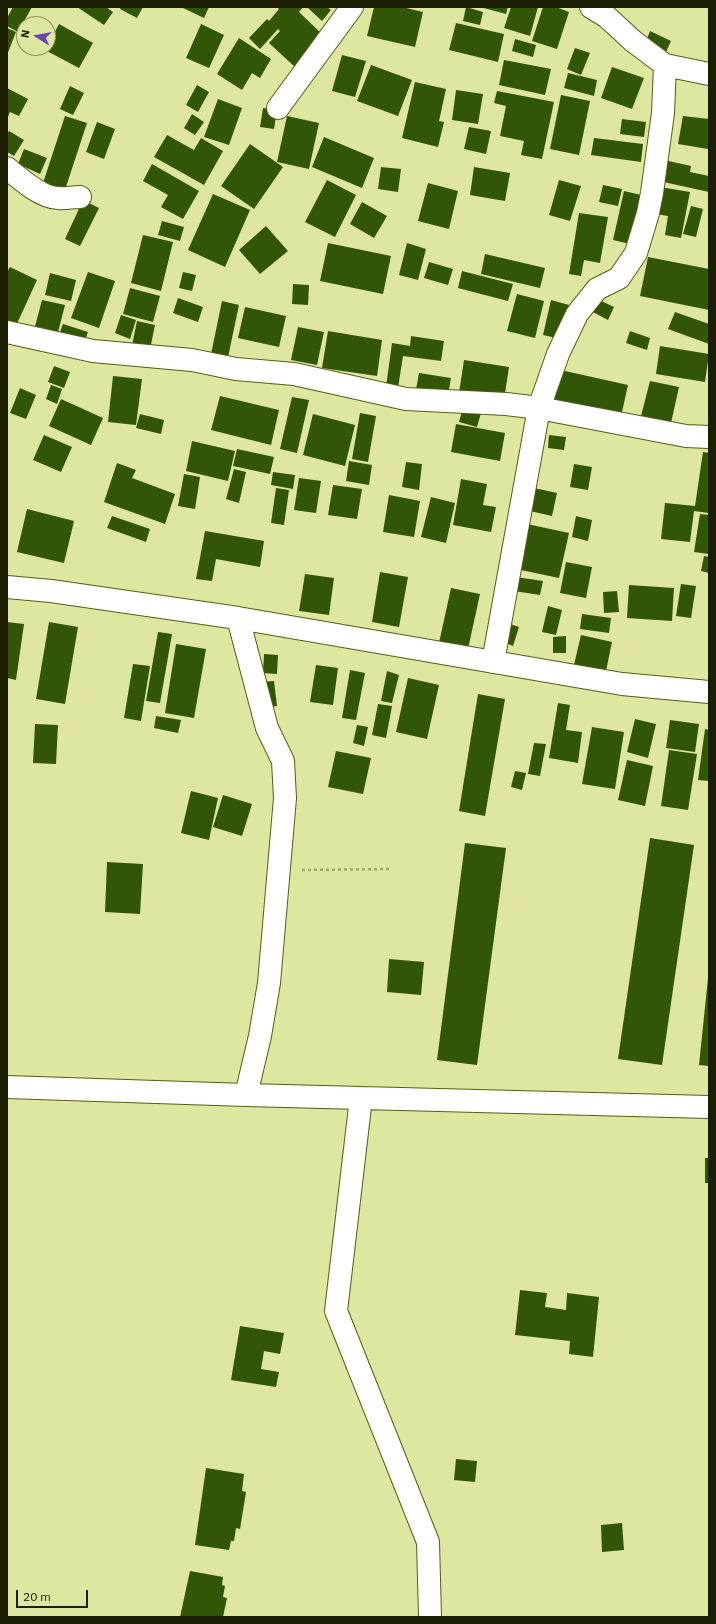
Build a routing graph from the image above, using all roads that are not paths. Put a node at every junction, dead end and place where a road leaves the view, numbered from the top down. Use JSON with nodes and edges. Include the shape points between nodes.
{"nodes":[{"id":1,"x":352,"y":7,"type":"edge"},
{"id":2,"x":591,"y":7,"type":"edge"},
{"id":3,"x":665,"y":65,"type":"junction"},
{"id":4,"x":709,"y":74,"type":"edge"},
{"id":5,"x":278,"y":108,"type":"dead end"},
{"id":6,"x":7,"y":168,"type":"edge"},
{"id":7,"x":80,"y":197,"type":"dead end"},
{"id":8,"x":7,"y":332,"type":"edge"},
{"id":9,"x":539,"y":408,"type":"junction"},
{"id":10,"x":709,"y":437,"type":"edge"},
{"id":11,"x":7,"y":587,"type":"edge"},
{"id":12,"x":238,"y":618,"type":"junction"},
{"id":13,"x":493,"y":662,"type":"junction"},
{"id":14,"x":709,"y":692,"type":"edge"},
{"id":15,"x":7,"y":1087,"type":"edge"},
{"id":16,"x":246,"y":1095,"type":"junction"},
{"id":17,"x":360,"y":1098,"type":"junction"},
{"id":18,"x":709,"y":1107,"type":"edge"},
{"id":19,"x":430,"y":1617,"type":"edge"}],
"edges":[{"from":1,"to":5,"type":"street"},
{"from":2,"to":3,"type":"street"},
{"from":3,"to":4,"type":"street"},
{"from":3,"to":9,"type":"street","via":[[663,113],[652,193],[636,254],[619,278],[597,289],[577,314],[558,354]]},
{"from":6,"to":7,"type":"street","via":[[22,181],[56,199]]},
{"from":8,"to":9,"type":"street","via":[[93,351],[192,360],[236,370],[294,374],[406,399]]},
{"from":9,"to":10,"type":"street","via":[[686,436]]},
{"from":9,"to":13,"type":"street"},
{"from":11,"to":12,"type":"street"},
{"from":12,"to":13,"type":"street"},
{"from":12,"to":16,"type":"street","via":[[267,728],[283,761],[285,798],[269,983]]},
{"from":13,"to":14,"type":"street","via":[[622,684]]},
{"from":15,"to":16,"type":"street"},
{"from":16,"to":17,"type":"street"},
{"from":17,"to":18,"type":"street"},
{"from":17,"to":19,"type":"street","via":[[336,1311],[428,1542]]}]}
